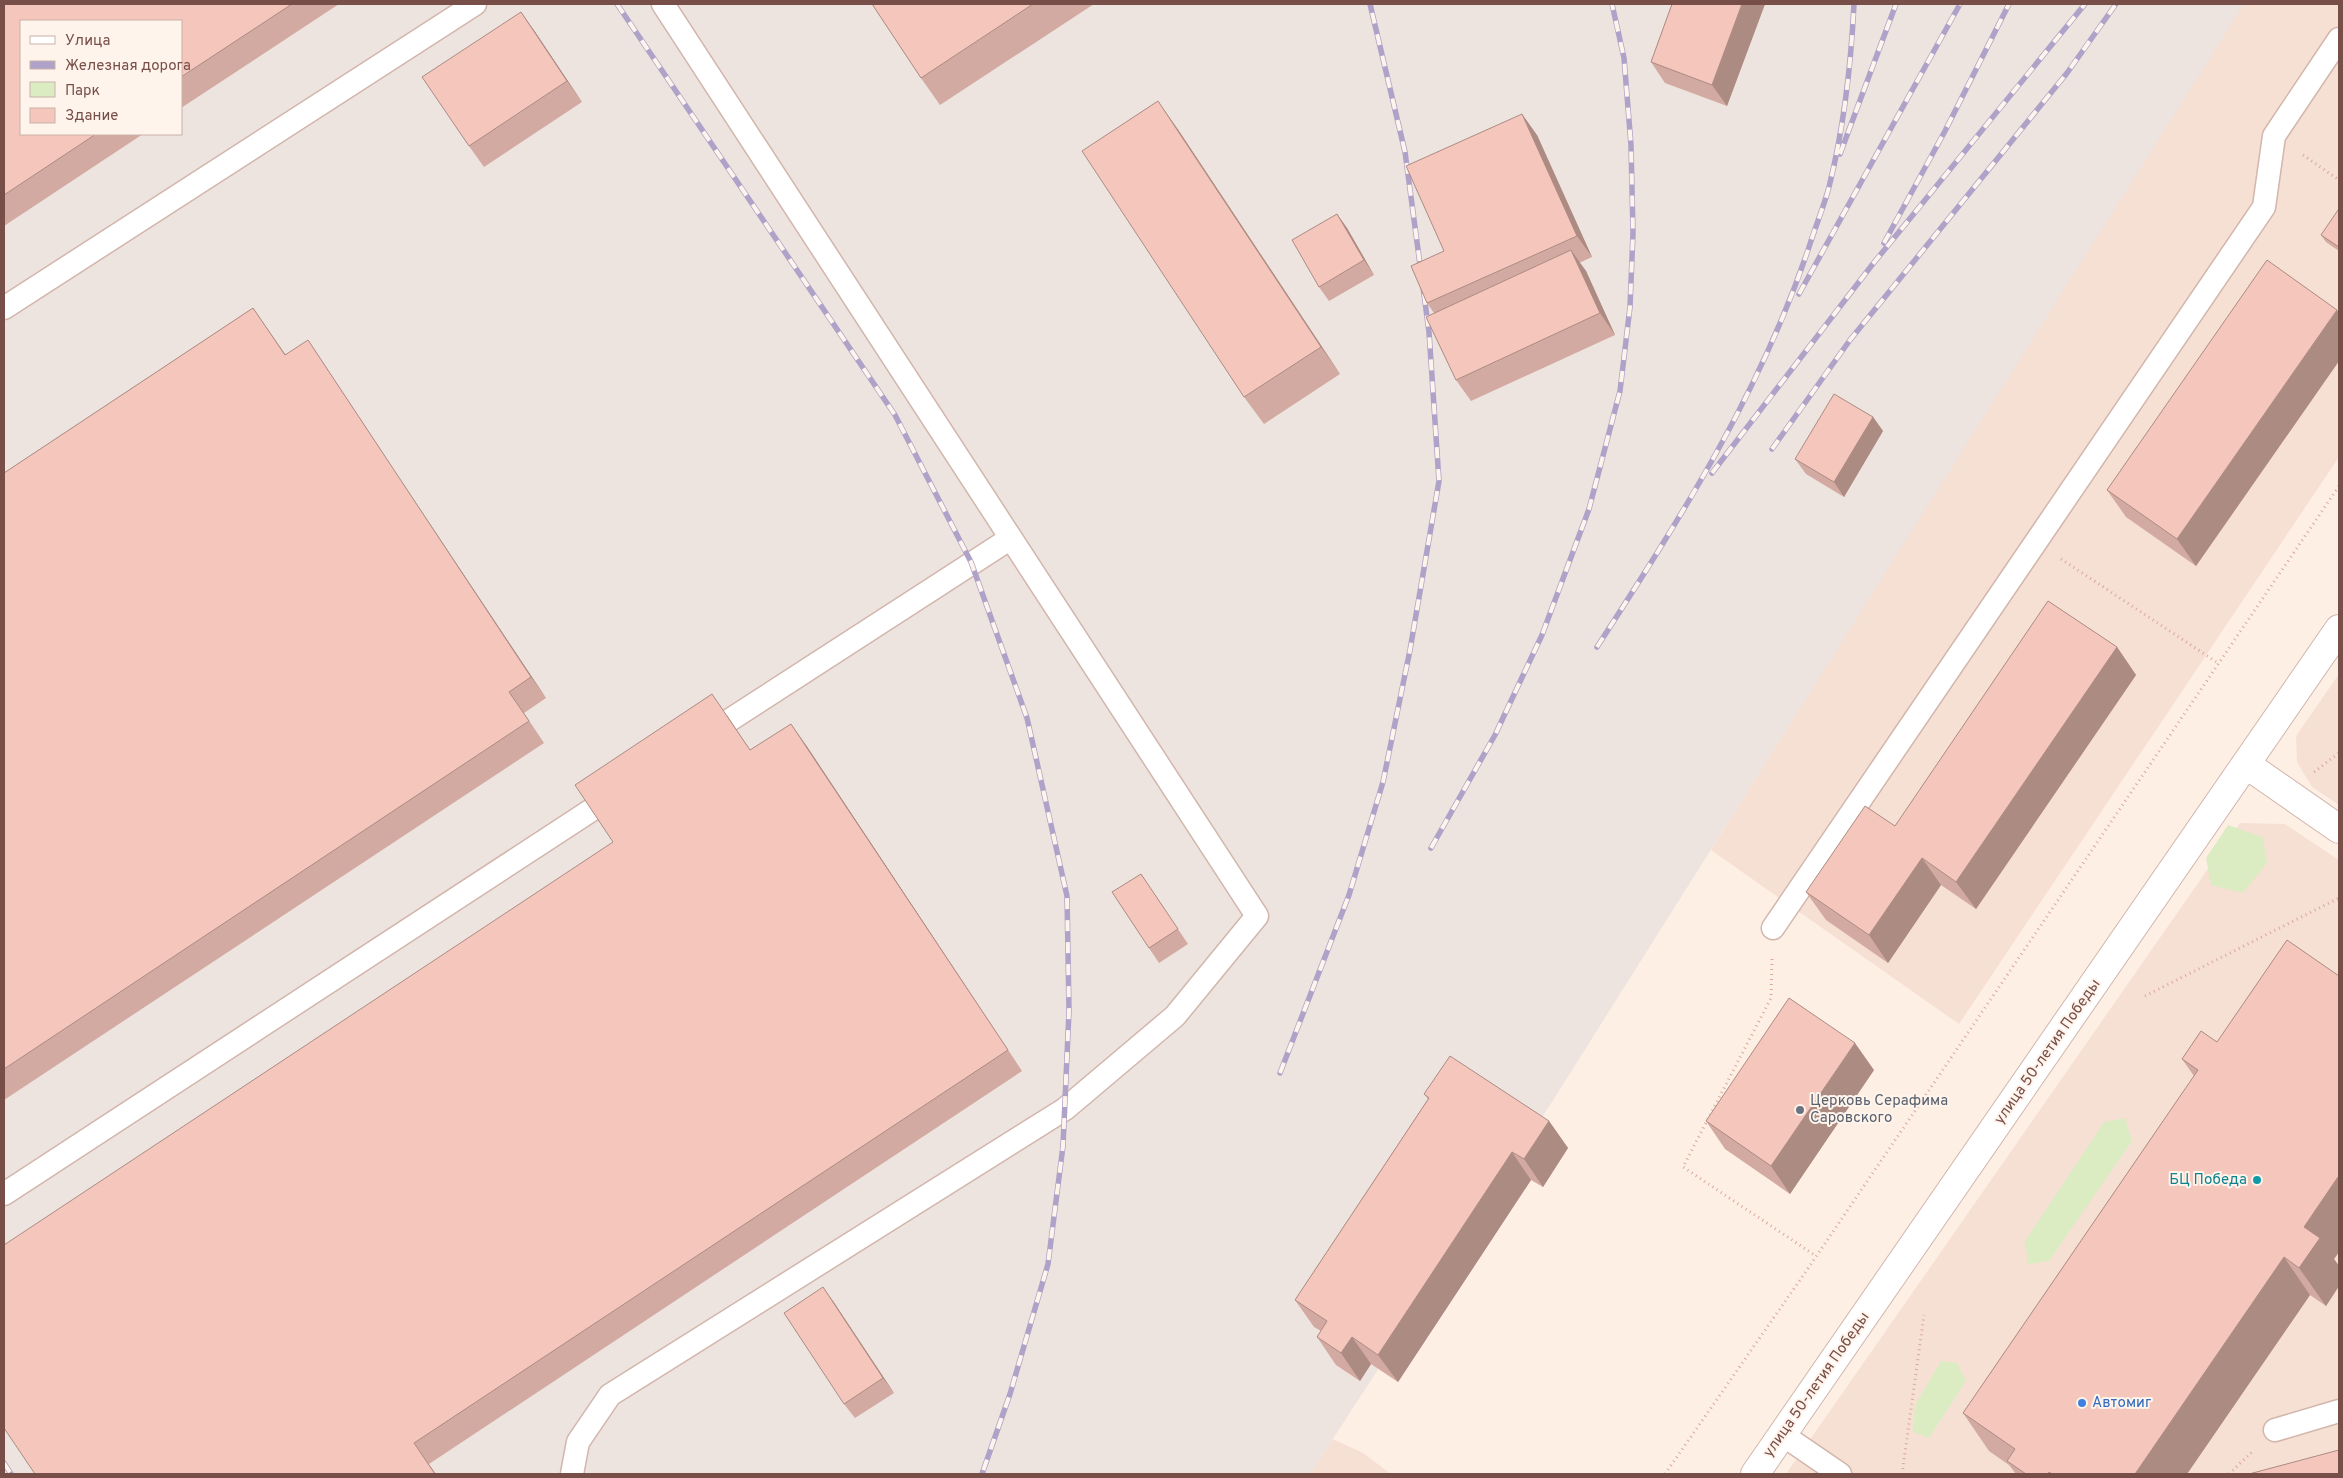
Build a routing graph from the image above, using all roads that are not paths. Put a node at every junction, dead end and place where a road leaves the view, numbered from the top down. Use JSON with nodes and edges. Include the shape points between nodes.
{"nodes":[{"id":1,"x":475,"y":4,"type":"edge"},
{"id":2,"x":663,"y":4,"type":"edge"},
{"id":3,"x":2339,"y":39,"type":"edge"},
{"id":4,"x":4,"y":308,"type":"edge"},
{"id":5,"x":1011,"y":538,"type":"junction"},
{"id":6,"x":2339,"y":629,"type":"edge"},
{"id":7,"x":687,"y":747,"type":"edge"},
{"id":8,"x":2247,"y":765,"type":"junction"},
{"id":9,"x":637,"y":780,"type":"edge"},
{"id":10,"x":2339,"y":829,"type":"edge"},
{"id":11,"x":1773,"y":928,"type":"road end"},
{"id":12,"x":4,"y":1194,"type":"edge"},
{"id":13,"x":2339,"y":1411,"type":"edge"},
{"id":14,"x":2275,"y":1430,"type":"dead end"},
{"id":15,"x":1783,"y":1435,"type":"junction"},
{"id":16,"x":572,"y":1474,"type":"edge"},
{"id":17,"x":1755,"y":1474,"type":"edge"},
{"id":18,"x":1840,"y":1474,"type":"edge"}],
"edges":[{"from":1,"to":4,"type":"lane"},
{"from":2,"to":5,"type":"lane"},
{"from":3,"to":11,"type":"lane","via":[[2274,136],[2264,207]]},
{"from":5,"to":7,"type":"lane"},
{"from":5,"to":16,"type":"lane","via":[[1257,916],[1175,1016],[1064,1109],[610,1395],[578,1442]]},
{"from":6,"to":8,"type":"street","name":"улица 50-летия Победы"},
{"from":8,"to":10,"type":"street"},
{"from":8,"to":15,"type":"street","name":"улица 50-летия Победы"},
{"from":9,"to":12,"type":"lane"},
{"from":13,"to":14,"type":"lane"},
{"from":15,"to":17,"type":"street","name":"улица 50-летия Победы"},
{"from":15,"to":18,"type":"lane"}]}
